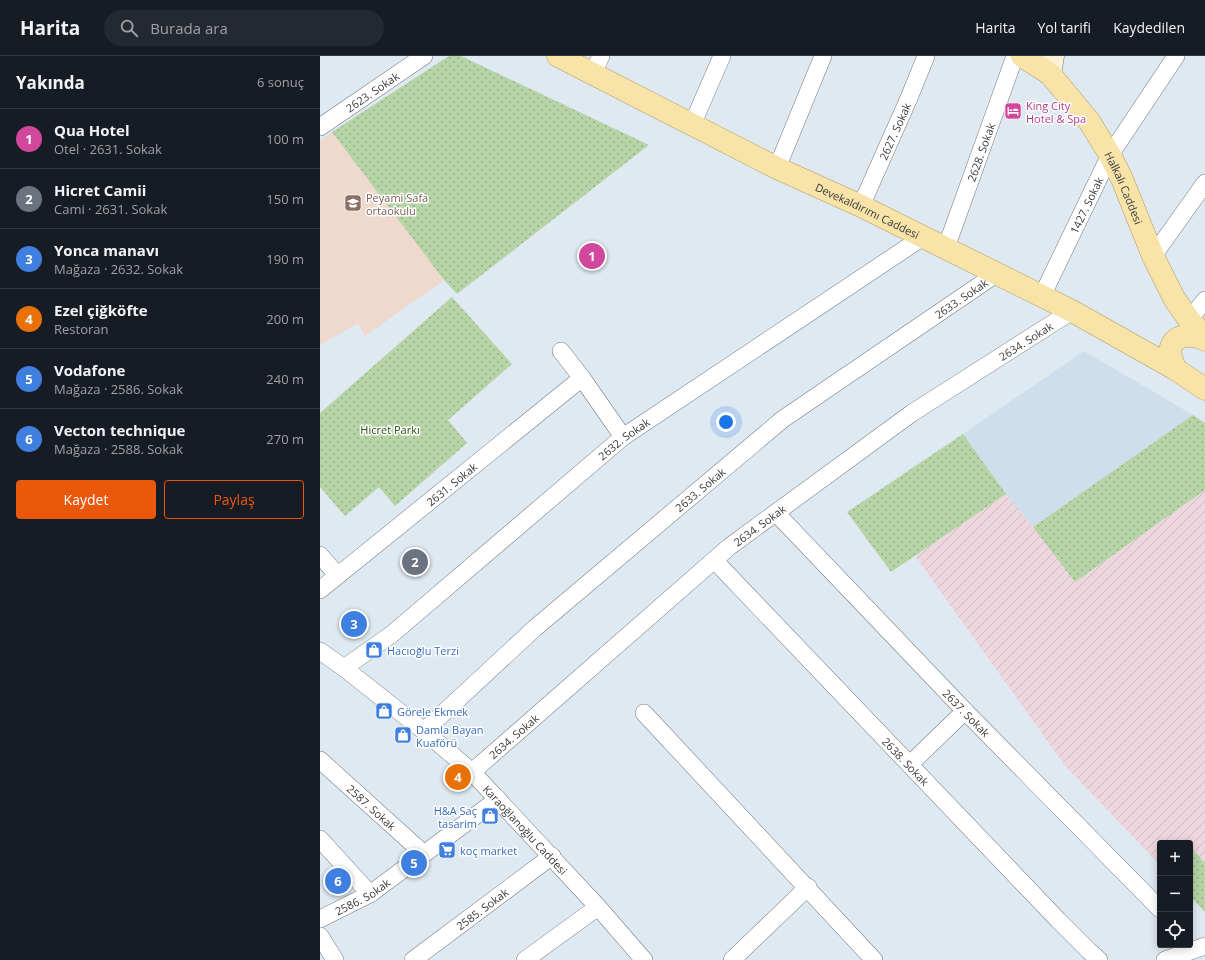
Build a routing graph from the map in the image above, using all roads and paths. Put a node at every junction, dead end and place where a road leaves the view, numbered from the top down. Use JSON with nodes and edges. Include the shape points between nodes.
{"nodes":[{"id":1,"x":424,"y":56,"type":"edge"},
{"id":2,"x":558,"y":56,"type":"edge"},
{"id":3,"x":722,"y":56,"type":"edge"},
{"id":4,"x":823,"y":56,"type":"edge"},
{"id":5,"x":926,"y":56,"type":"edge"},
{"id":6,"x":1015,"y":56,"type":"edge"},
{"id":7,"x":1022,"y":56,"type":"edge"},
{"id":8,"x":1176,"y":56,"type":"edge"},
{"id":9,"x":597,"y":65,"type":"edge"},
{"id":10,"x":1052,"y":65,"type":"edge"},
{"id":11,"x":692,"y":125,"type":"junction"},
{"id":12,"x":320,"y":127,"type":"edge"},
{"id":13,"x":1110,"y":155,"type":"junction"},
{"id":14,"x":776,"y":168,"type":"junction"},
{"id":15,"x":1205,"y":183,"type":"edge"},
{"id":16,"x":860,"y":206,"type":"junction"},
{"id":17,"x":923,"y":237,"type":"junction"},
{"id":18,"x":946,"y":248,"type":"junction"},
{"id":19,"x":1153,"y":256,"type":"junction"},
{"id":20,"x":996,"y":274,"type":"junction"},
{"id":21,"x":1042,"y":296,"type":"junction"},
{"id":22,"x":1205,"y":300,"type":"edge"},
{"id":23,"x":1072,"y":311,"type":"junction"},
{"id":24,"x":1190,"y":320,"type":"junction"},
{"id":25,"x":1205,"y":336,"type":"edge"},
{"id":26,"x":1205,"y":340,"type":"edge"},
{"id":27,"x":562,"y":351,"type":"dead end"},
{"id":28,"x":1175,"y":369,"type":"junction"},
{"id":29,"x":582,"y":378,"type":"junction"},
{"id":30,"x":1205,"y":389,"type":"edge"},
{"id":31,"x":623,"y":437,"type":"junction"},
{"id":32,"x":776,"y":513,"type":"junction"},
{"id":33,"x":320,"y":555,"type":"edge"},
{"id":34,"x":714,"y":560,"type":"junction"},
{"id":35,"x":337,"y":575,"type":"junction"},
{"id":36,"x":320,"y":590,"type":"edge"},
{"id":37,"x":322,"y":655,"type":"edge"},
{"id":38,"x":344,"y":668,"type":"junction"},
{"id":39,"x":965,"y":711,"type":"junction"},
{"id":40,"x":644,"y":713,"type":"dead end"},
{"id":41,"x":424,"y":731,"type":"junction"},
{"id":42,"x":320,"y":760,"type":"edge"},
{"id":43,"x":910,"y":764,"type":"junction"},
{"id":44,"x":472,"y":772,"type":"junction"},
{"id":45,"x":498,"y":799,"type":"junction"},
{"id":46,"x":320,"y":839,"type":"edge"},
{"id":47,"x":424,"y":854,"type":"junction"},
{"id":48,"x":552,"y":856,"type":"junction"},
{"id":49,"x":808,"y":887,"type":"junction"},
{"id":50,"x":370,"y":894,"type":"junction"},
{"id":51,"x":1157,"y":906,"type":"edge"},
{"id":52,"x":598,"y":907,"type":"junction"},
{"id":53,"x":320,"y":918,"type":"edge"},
{"id":54,"x":320,"y":936,"type":"edge"},
{"id":55,"x":1198,"y":944,"type":"edge"},
{"id":56,"x":335,"y":960,"type":"edge"},
{"id":57,"x":413,"y":960,"type":"edge"},
{"id":58,"x":525,"y":960,"type":"edge"},
{"id":59,"x":644,"y":960,"type":"edge"},
{"id":60,"x":732,"y":960,"type":"edge"},
{"id":61,"x":874,"y":960,"type":"edge"},
{"id":62,"x":1099,"y":960,"type":"edge"},
{"id":63,"x":1165,"y":960,"type":"edge"}],
"edges":[{"from":1,"to":12,"type":"street","name":"2623. Sokak"},
{"from":2,"to":9,"type":"main road","name":"Devekaldırımı Caddesi"},
{"from":3,"to":11,"type":"street"},
{"from":4,"to":14,"type":"street"},
{"from":5,"to":16,"type":"street","name":"2627. Sokak"},
{"from":6,"to":18,"type":"street","name":"2628. Sokak"},
{"from":7,"to":10,"type":"main road","name":"Halkalı Caddesi"},
{"from":8,"to":13,"type":"street","name":"1427. Sokak"},
{"from":9,"to":11,"type":"main road","name":"Devekaldırımı Caddesi"},
{"from":10,"to":13,"type":"main road","name":"Halkalı Caddesi"},
{"from":11,"to":14,"type":"main road","name":"Devekaldırımı Caddesi"},
{"from":13,"to":19,"type":"main road","name":"Halkalı Caddesi"},
{"from":13,"to":21,"type":"street","name":"1427. Sokak"},
{"from":14,"to":16,"type":"main road","name":"Devekaldırımı Caddesi"},
{"from":15,"to":19,"type":"street"},
{"from":16,"to":17,"type":"main road","name":"Devekaldırımı Caddesi"},
{"from":17,"to":18,"type":"main road","name":"Devekaldırımı Caddesi"},
{"from":17,"to":31,"type":"street","name":"2632. Sokak"},
{"from":18,"to":20,"type":"main road","name":"Devekaldırımı Caddesi"},
{"from":19,"to":24,"type":"main road","name":"Halkalı Caddesi","via":[[1174,298]]},
{"from":20,"to":21,"type":"main road","name":"Devekaldırımı Caddesi"},
{"from":20,"to":41,"type":"street","name":"2633. Sokak","via":[[783,419],[535,628]]},
{"from":21,"to":23,"type":"main road","name":"Devekaldırımı Caddesi"},
{"from":22,"to":24,"type":"street"},
{"from":23,"to":28,"type":"main road","name":"Devekaldırımı Caddesi"},
{"from":23,"to":32,"type":"street","name":"2634. Sokak","via":[[912,413]]},
{"from":24,"to":25,"type":"main road","name":"Halkalı Caddesi"},
{"from":26,"to":28,"type":"main road","via":[[1189,335],[1174,342],[1170,348]]},
{"from":27,"to":29,"type":"street"},
{"from":28,"to":30,"type":"main road"},
{"from":29,"to":31,"type":"street"},
{"from":29,"to":35,"type":"street","name":"2631. Sokak"},
{"from":31,"to":38,"type":"street","name":"2632. Sokak","via":[[392,634]]},
{"from":32,"to":34,"type":"street","name":"2634. Sokak"},
{"from":32,"to":39,"type":"street","name":"2637. Sokak"},
{"from":33,"to":35,"type":"street"},
{"from":34,"to":43,"type":"street","name":"2638. Sokak"},
{"from":34,"to":44,"type":"street","name":"2634. Sokak"},
{"from":35,"to":36,"type":"street","name":"2631. Sokak"},
{"from":37,"to":38,"type":"street","name":"Karaoğlanoğlu Caddesi"},
{"from":38,"to":41,"type":"street","name":"Karaoğlanoğlu Caddesi"},
{"from":39,"to":43,"type":"street"},
{"from":39,"to":51,"type":"street","name":"2637. Sokak"},
{"from":40,"to":49,"type":"street"},
{"from":41,"to":44,"type":"street","name":"Karaoğlanoğlu Caddesi"},
{"from":42,"to":47,"type":"street","name":"2587. Sokak"},
{"from":43,"to":62,"type":"street","name":"2638. Sokak"},
{"from":44,"to":45,"type":"street","name":"Karaoğlanoğlu Caddesi"},
{"from":45,"to":47,"type":"street","name":"2586. Sokak"},
{"from":45,"to":48,"type":"street","name":"Karaoğlanoğlu Caddesi"},
{"from":46,"to":50,"type":"street"},
{"from":47,"to":50,"type":"street","name":"2586. Sokak"},
{"from":48,"to":52,"type":"street","name":"Karaoğlanoğlu Caddesi"},
{"from":48,"to":57,"type":"street","name":"2585. Sokak"},
{"from":49,"to":60,"type":"street"},
{"from":49,"to":61,"type":"street"},
{"from":50,"to":53,"type":"street","name":"2586. Sokak"},
{"from":52,"to":58,"type":"street"},
{"from":52,"to":59,"type":"street","name":"Karaoğlanoğlu Caddesi"},
{"from":54,"to":56,"type":"street"},
{"from":55,"to":63,"type":"street"}]}
